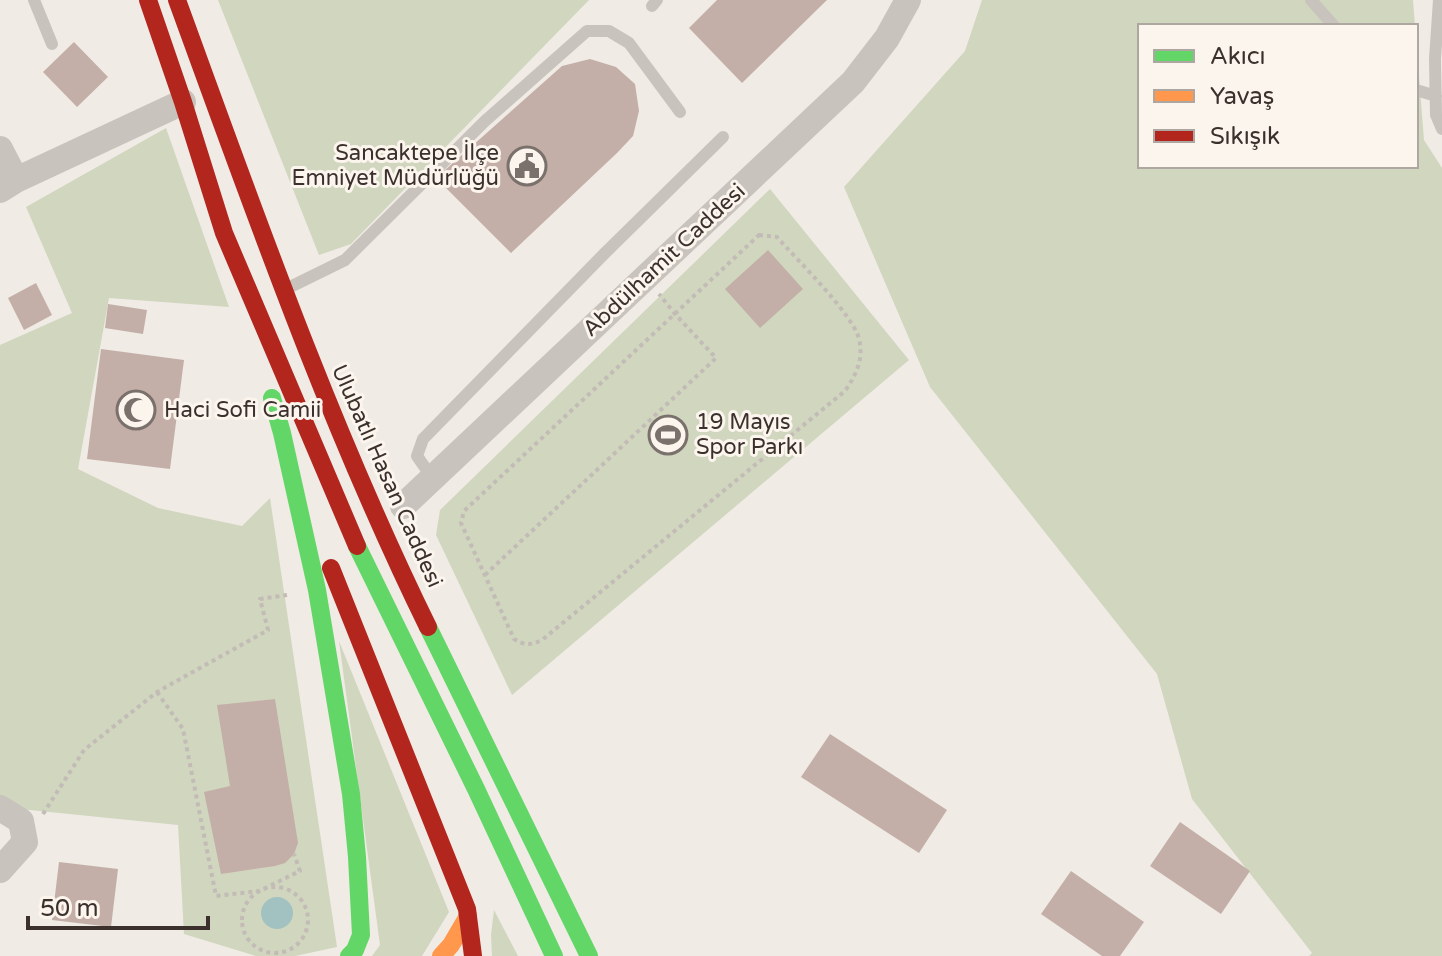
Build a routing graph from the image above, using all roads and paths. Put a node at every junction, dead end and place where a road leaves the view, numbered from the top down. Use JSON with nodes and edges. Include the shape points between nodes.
{"nodes":[{"id":1,"x":34,"y":0,"type":"edge"},
{"id":2,"x":148,"y":0,"type":"edge"},
{"id":3,"x":177,"y":0,"type":"edge"},
{"id":4,"x":907,"y":0,"type":"edge"},
{"id":5,"x":1311,"y":0,"type":"edge"},
{"id":6,"x":1439,"y":0,"type":"edge"},
{"id":7,"x":1332,"y":24,"type":"edge"},
{"id":8,"x":52,"y":44,"type":"dead end"},
{"id":9,"x":1418,"y":91,"type":"edge"},
{"id":10,"x":1436,"y":96,"type":"junction"},
{"id":11,"x":183,"y":102,"type":"junction"},
{"id":12,"x":680,"y":112,"type":"dead end"},
{"id":13,"x":1442,"y":129,"type":"edge"},
{"id":14,"x":723,"y":137,"type":"dead end"},
{"id":15,"x":0,"y":149,"type":"edge"},
{"id":16,"x":8,"y":185,"type":"edge"},
{"id":17,"x":224,"y":233,"type":"junction"},
{"id":18,"x":646,"y":277,"type":"junction"},
{"id":19,"x":284,"y":291,"type":"junction"},
{"id":20,"x":675,"y":314,"type":"junction"},
{"id":21,"x":325,"y":393,"type":"junction"},
{"id":22,"x":282,"y":433,"type":"junction"},
{"id":23,"x":367,"y":453,"type":"dead end"},
{"id":24,"x":433,"y":479,"type":"junction"},
{"id":25,"x":401,"y":505,"type":"dead end"},
{"id":26,"x":485,"y":575,"type":"junction"},
{"id":27,"x":317,"y":590,"type":"junction"},
{"id":28,"x":157,"y":692,"type":"junction"},
{"id":29,"x":0,"y":808,"type":"edge"},
{"id":30,"x":25,"y":842,"type":"junction"},
{"id":31,"x":294,"y":854,"type":"dead end"},
{"id":32,"x":0,"y":870,"type":"edge"},
{"id":33,"x":259,"y":891,"type":"junction"},
{"id":34,"x":468,"y":916,"type":"junction"},
{"id":35,"x":349,"y":956,"type":"edge"},
{"id":36,"x":441,"y":956,"type":"edge"},
{"id":37,"x":473,"y":956,"type":"edge"},
{"id":38,"x":554,"y":956,"type":"edge"},
{"id":39,"x":589,"y":956,"type":"edge"}],
"edges":[{"from":1,"to":8,"type":"lane"},
{"from":2,"to":11,"type":"main road"},
{"from":3,"to":19,"type":"main road","name":"Ulubatlı Hasan Caddesi"},
{"from":4,"to":18,"type":"street","name":"Abdülhamit Caddesi","via":[[887,38],[853,82]]},
{"from":5,"to":7,"type":"lane"},
{"from":6,"to":10,"type":"lane"},
{"from":9,"to":10,"type":"lane"},
{"from":10,"to":13,"type":"lane"},
{"from":11,"to":16,"type":"street"},
{"from":11,"to":17,"type":"main road"},
{"from":12,"to":19,"type":"lane","via":[[629,43],[609,31],[587,31],[485,121],[345,260]]},
{"from":14,"to":24,"type":"lane","via":[[423,439],[417,456]]},
{"from":15,"to":16,"type":"street"},
{"from":17,"to":22,"type":"main road"},
{"from":17,"to":38,"type":"main road","via":[[352,535]]},
{"from":18,"to":20,"type":"path"},
{"from":18,"to":24,"type":"street","name":"Abdülhamit Caddesi"},
{"from":19,"to":21,"type":"main road","name":"Ulubatlı Hasan Caddesi"},
{"from":20,"to":26,"type":"path","via":[[464,511],[461,523]]},
{"from":20,"to":26,"type":"path","via":[[716,358]]},
{"from":20,"to":26,"type":"path","via":[[759,235],[777,237],[848,317],[859,338],[856,376],[845,391],[533,645],[514,639]]},
{"from":21,"to":23,"type":"main road"},
{"from":21,"to":39,"type":"main road","name":"Ulubatlı Hasan Caddesi","via":[[416,603]]},
{"from":22,"to":27,"type":"main road"},
{"from":22,"to":34,"type":"main road"},
{"from":24,"to":25,"type":"street","name":"Abdülhamit Caddesi"},
{"from":27,"to":28,"type":"path","via":[[260,599],[268,630]]},
{"from":27,"to":35,"type":"main road","via":[[357,857],[361,935]]},
{"from":28,"to":30,"type":"path","via":[[84,750]]},
{"from":28,"to":33,"type":"path","via":[[183,729],[216,896]]},
{"from":29,"to":30,"type":"street","via":[[21,821]]},
{"from":30,"to":32,"type":"street"},
{"from":31,"to":33,"type":"path","via":[[300,871]]},
{"from":33,"to":33,"type":"path","via":[[242,916],[246,937],[272,954],[293,949],[307,931],[307,908],[301,898],[281,887]]},
{"from":34,"to":36,"type":"main road"},
{"from":34,"to":37,"type":"main road"}]}
